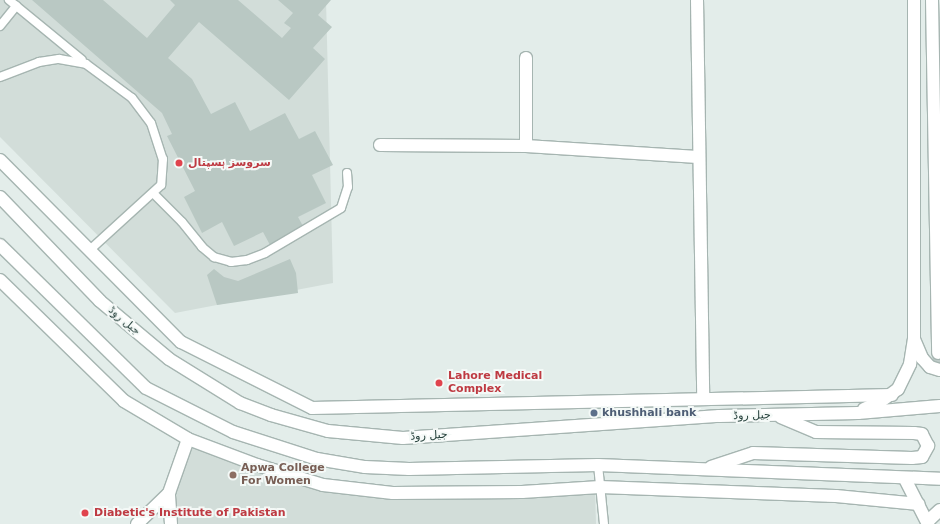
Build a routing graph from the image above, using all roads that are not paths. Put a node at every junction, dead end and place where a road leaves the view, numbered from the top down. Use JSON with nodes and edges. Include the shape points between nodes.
{"nodes":[{"id":1,"x":9,"y":0,"type":"edge"},
{"id":2,"x":697,"y":0,"type":"edge"},
{"id":3,"x":914,"y":0,"type":"edge"},
{"id":4,"x":932,"y":0,"type":"edge"},
{"id":5,"x":16,"y":6,"type":"junction"},
{"id":6,"x":0,"y":26,"type":"edge"},
{"id":7,"x":526,"y":58,"type":"dead end"},
{"id":8,"x":86,"y":64,"type":"junction"},
{"id":9,"x":0,"y":77,"type":"edge"},
{"id":10,"x":380,"y":144,"type":"dead end"},
{"id":11,"x":526,"y":146,"type":"junction"},
{"id":12,"x":698,"y":157,"type":"junction"},
{"id":13,"x":0,"y":160,"type":"edge"},
{"id":14,"x":348,"y":173,"type":"dead end"},
{"id":15,"x":153,"y":193,"type":"junction"},
{"id":16,"x":0,"y":197,"type":"edge"},
{"id":17,"x":0,"y":245,"type":"edge"},
{"id":18,"x":91,"y":249,"type":"junction"},
{"id":19,"x":0,"y":280,"type":"edge"},
{"id":20,"x":914,"y":339,"type":"junction"},
{"id":21,"x":938,"y":353,"type":"dead end"},
{"id":22,"x":940,"y":370,"type":"edge"},
{"id":23,"x":892,"y":394,"type":"junction"},
{"id":24,"x":703,"y":399,"type":"junction"},
{"id":25,"x":940,"y":406,"type":"edge"},
{"id":26,"x":853,"y":413,"type":"junction"},
{"id":27,"x":778,"y":415,"type":"junction"},
{"id":28,"x":188,"y":439,"type":"junction"},
{"id":29,"x":598,"y":465,"type":"junction"},
{"id":30,"x":702,"y":470,"type":"junction"},
{"id":31,"x":906,"y":479,"type":"junction"},
{"id":32,"x":940,"y":479,"type":"edge"},
{"id":33,"x":600,"y":487,"type":"junction"},
{"id":34,"x":169,"y":493,"type":"junction"},
{"id":35,"x":919,"y":504,"type":"junction"},
{"id":36,"x":940,"y":510,"type":"edge"},
{"id":37,"x":928,"y":522,"type":"edge"},
{"id":38,"x":137,"y":524,"type":"edge"},
{"id":39,"x":171,"y":524,"type":"edge"},
{"id":40,"x":604,"y":524,"type":"edge"}],
"edges":[{"from":1,"to":5,"type":"lane"},
{"from":2,"to":12,"type":"main road"},
{"from":3,"to":20,"type":"main road"},
{"from":4,"to":21,"type":"main road"},
{"from":5,"to":6,"type":"lane"},
{"from":5,"to":8,"type":"lane"},
{"from":7,"to":11,"type":"main road"},
{"from":8,"to":9,"type":"lane","via":[[59,59],[39,62]]},
{"from":8,"to":15,"type":"lane","via":[[132,98],[151,123],[163,159],[161,185]]},
{"from":10,"to":11,"type":"main road"},
{"from":11,"to":12,"type":"main road"},
{"from":12,"to":24,"type":"main road"},
{"from":13,"to":18,"type":"main road"},
{"from":14,"to":15,"type":"lane","via":[[348,187],[341,208],[265,253],[247,260],[231,262],[214,257],[202,247]]},
{"from":15,"to":18,"type":"lane"},
{"from":16,"to":27,"type":"main road","name":"جیل روڈ","via":[[100,301],[168,359],[240,403],[278,417],[328,431],[402,438],[719,416]]},
{"from":17,"to":29,"type":"main road","via":[[146,388],[233,432],[317,459],[365,467],[409,469]]},
{"from":18,"to":24,"type":"main road","via":[[181,342],[312,408]]},
{"from":19,"to":28,"type":"main road","via":[[124,401]]},
{"from":20,"to":22,"type":"main road","via":[[922,358],[930,367]]},
{"from":20,"to":23,"type":"main road","via":[[910,364],[898,389]]},
{"from":23,"to":24,"type":"main road"},
{"from":23,"to":26,"type":"main road"},
{"from":25,"to":26,"type":"main road","name":"جیل روڈ"},
{"from":26,"to":27,"type":"main road","name":"جیل روڈ"},
{"from":27,"to":30,"type":"main road","via":[[816,432],[922,434],[928,446],[922,457],[912,458],[753,453]]},
{"from":28,"to":33,"type":"main road","via":[[257,465],[323,485],[386,492],[522,492]]},
{"from":28,"to":34,"type":"main road"},
{"from":29,"to":30,"type":"main road"},
{"from":29,"to":33,"type":"lane"},
{"from":30,"to":31,"type":"main road"},
{"from":31,"to":32,"type":"main road"},
{"from":31,"to":35,"type":"main road"},
{"from":33,"to":35,"type":"main road","via":[[836,496]]},
{"from":33,"to":40,"type":"lane"},
{"from":34,"to":38,"type":"main road"},
{"from":34,"to":39,"type":"main road"},
{"from":35,"to":37,"type":"main road"},
{"from":36,"to":37,"type":"main road"}]}
